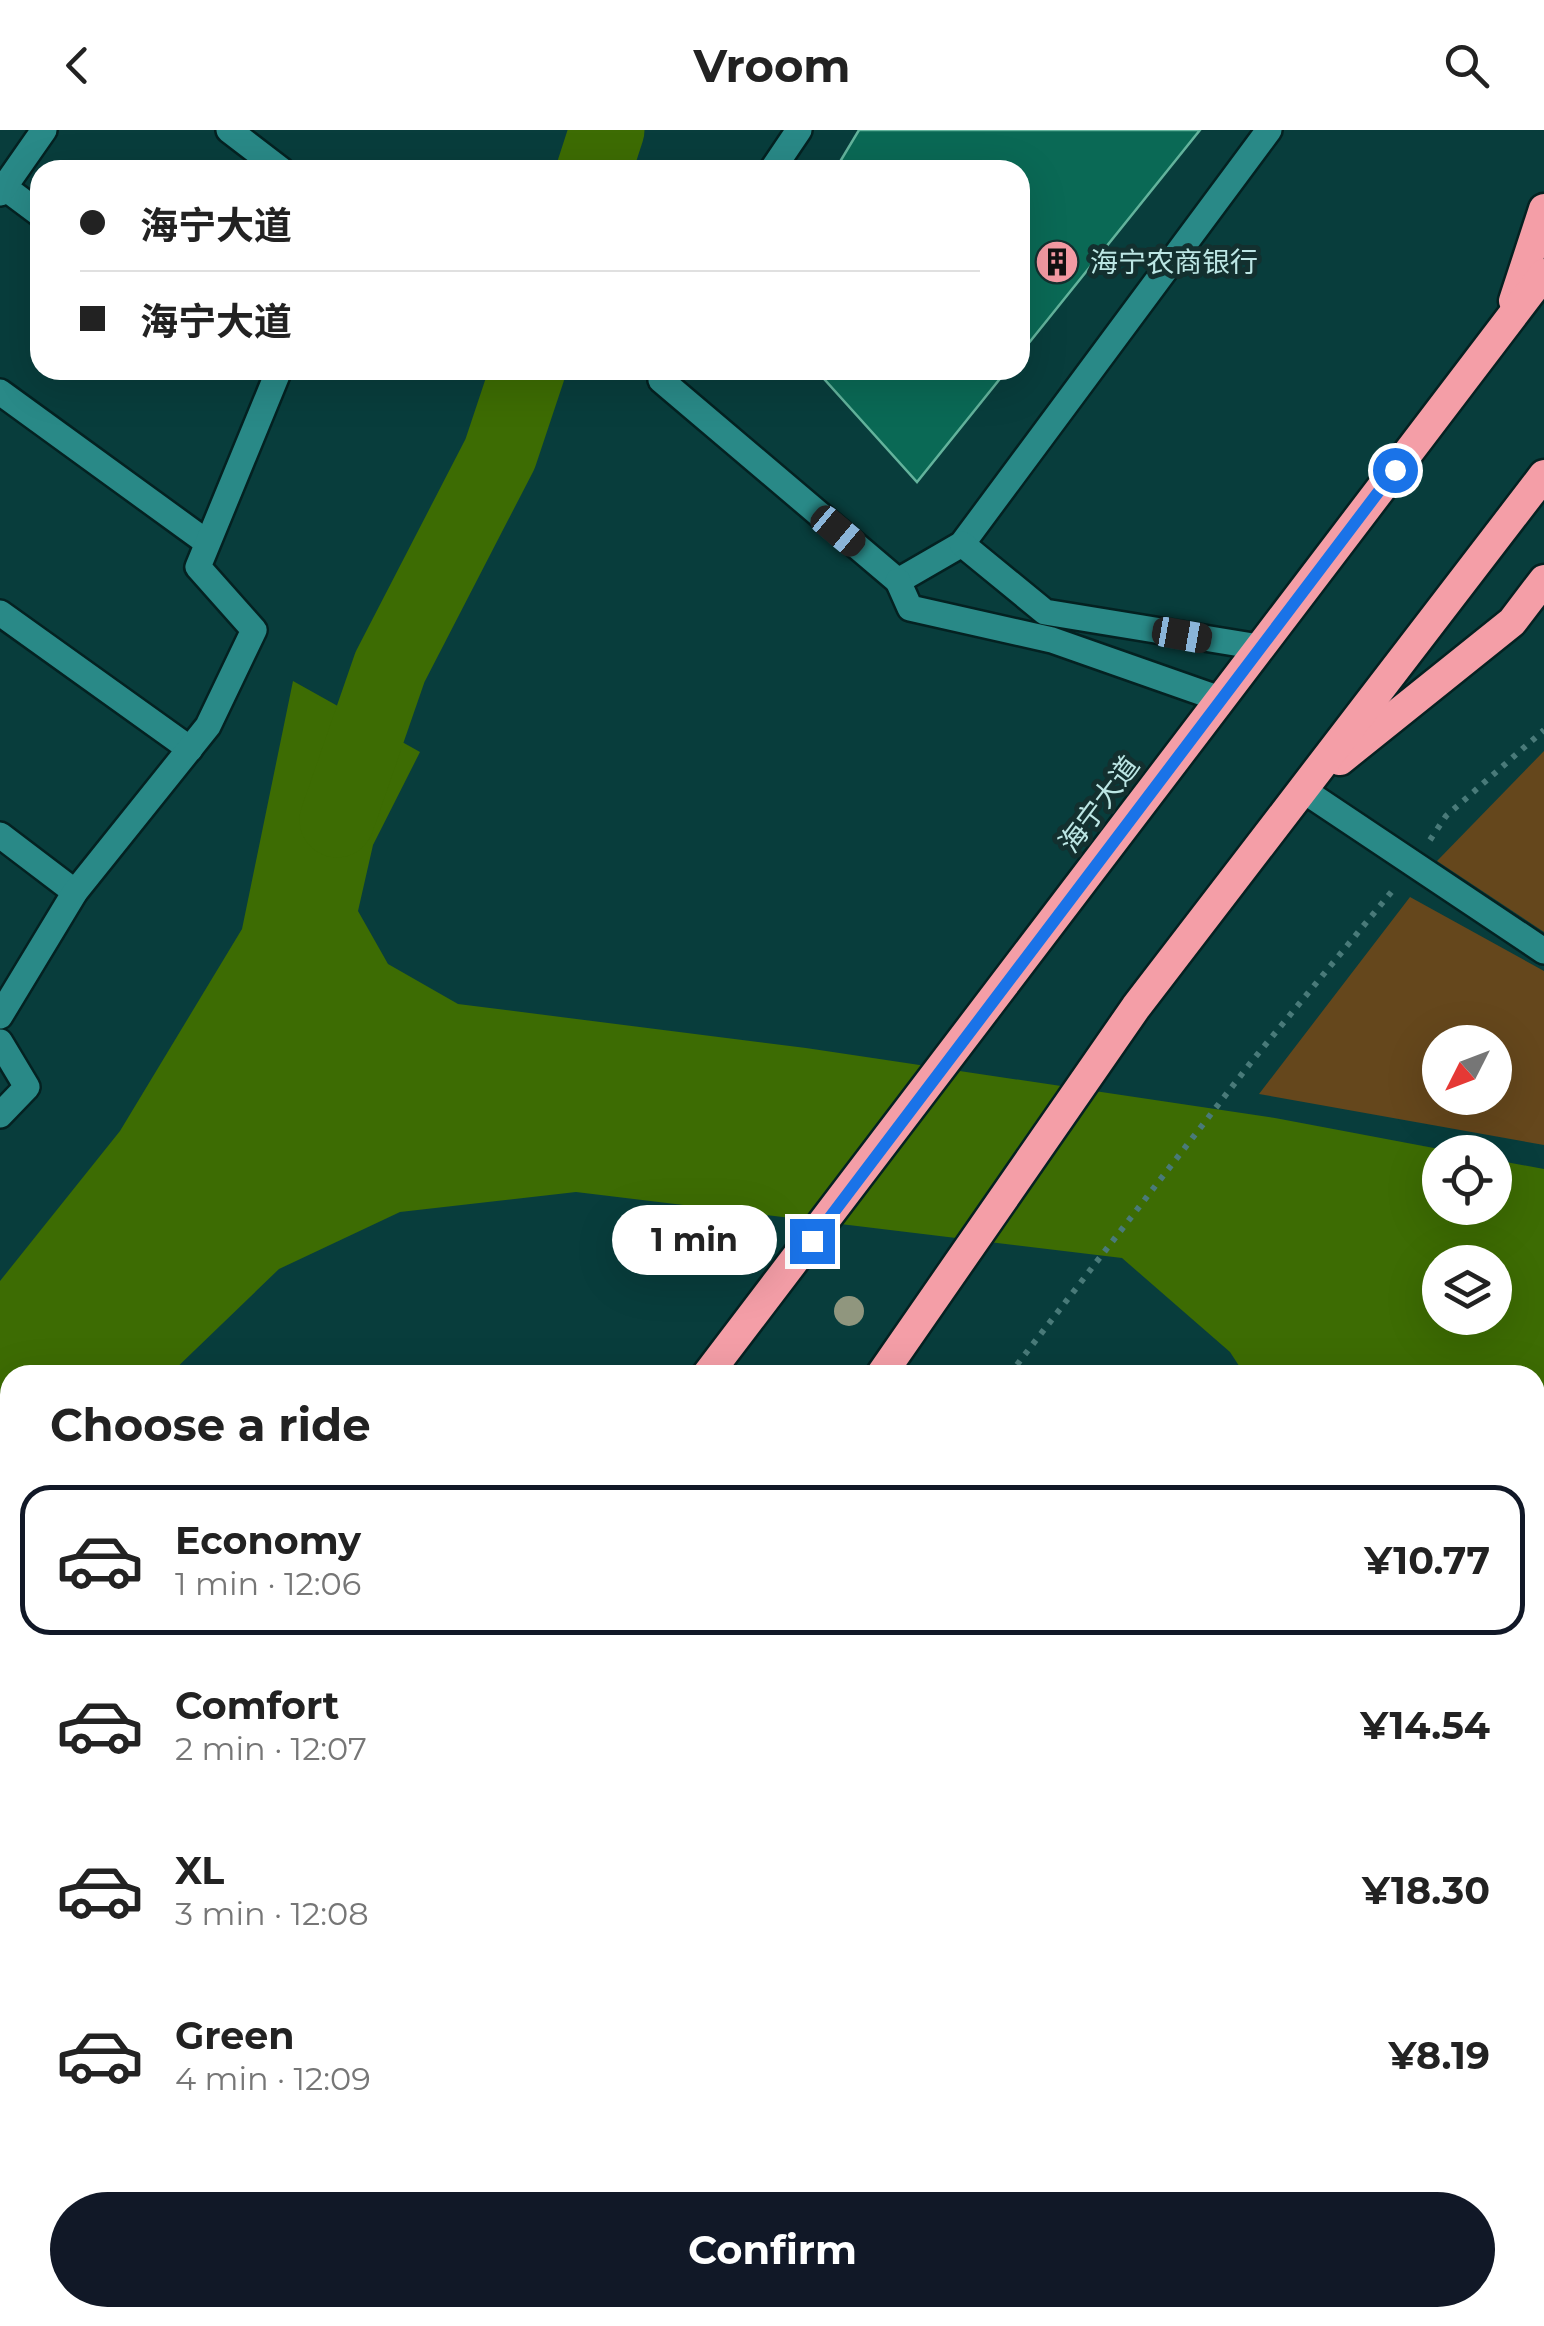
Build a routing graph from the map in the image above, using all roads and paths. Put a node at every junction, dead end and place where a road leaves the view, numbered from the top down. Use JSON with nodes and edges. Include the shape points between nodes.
{"nodes":[{"id":1,"x":44,"y":130,"type":"edge"},
{"id":2,"x":230,"y":130,"type":"edge"},
{"id":3,"x":799,"y":130,"type":"edge"},
{"id":4,"x":1269,"y":130,"type":"edge"},
{"id":5,"x":268,"y":160,"type":"edge"},
{"id":6,"x":779,"y":160,"type":"edge"},
{"id":7,"x":1,"y":188,"type":"edge"},
{"id":8,"x":30,"y":207,"type":"edge"},
{"id":9,"x":1544,"y":209,"type":"edge"},
{"id":10,"x":1544,"y":274,"type":"edge"},
{"id":11,"x":1508,"y":322,"type":"junction"},
{"id":12,"x":265,"y":380,"type":"edge"},
{"id":13,"x":661,"y":380,"type":"edge"},
{"id":14,"x":0,"y":392,"type":"edge"},
{"id":15,"x":1544,"y":475,"type":"edge"},
{"id":16,"x":205,"y":540,"type":"junction"},
{"id":17,"x":962,"y":544,"type":"junction"},
{"id":18,"x":1544,"y":580,"type":"edge"},
{"id":19,"x":898,"y":582,"type":"junction"},
{"id":20,"x":0,"y":613,"type":"edge"},
{"id":21,"x":1260,"y":648,"type":"junction"},
{"id":22,"x":1220,"y":699,"type":"junction"},
{"id":23,"x":1542,"y":734,"type":"edge"},
{"id":24,"x":190,"y":749,"type":"junction"},
{"id":25,"x":1303,"y":790,"type":"junction"},
{"id":26,"x":0,"y":835,"type":"edge"},
{"id":27,"x":1414,"y":864,"type":"junction"},
{"id":28,"x":75,"y":892,"type":"junction"},
{"id":29,"x":1544,"y":951,"type":"edge"},
{"id":30,"x":0,"y":1016,"type":"edge"},
{"id":31,"x":0,"y":1042,"type":"edge"},
{"id":32,"x":0,"y":1115,"type":"edge"},
{"id":33,"x":716,"y":1365,"type":"edge"},
{"id":34,"x":889,"y":1365,"type":"edge"},
{"id":35,"x":1016,"y":1365,"type":"edge"}],
"edges":[{"from":1,"to":7,"type":"street"},
{"from":2,"to":5,"type":"street"},
{"from":3,"to":6,"type":"street"},
{"from":4,"to":17,"type":"street"},
{"from":7,"to":8,"type":"street"},
{"from":9,"to":11,"type":"highway"},
{"from":10,"to":11,"type":"highway","name":"海宁大道"},
{"from":11,"to":21,"type":"highway","name":"海宁大道"},
{"from":12,"to":16,"type":"street"},
{"from":13,"to":19,"type":"street"},
{"from":14,"to":16,"type":"street"},
{"from":15,"to":25,"type":"highway"},
{"from":16,"to":24,"type":"street","via":[[198,567],[254,630]]},
{"from":17,"to":19,"type":"street"},
{"from":17,"to":21,"type":"street","via":[[1045,612]]},
{"from":18,"to":25,"type":"highway","via":[[1512,622]]},
{"from":19,"to":22,"type":"street","via":[[910,608],[1052,640]]},
{"from":20,"to":24,"type":"street"},
{"from":21,"to":22,"type":"highway","name":"海宁大道"},
{"from":22,"to":33,"type":"highway","name":"海宁大道"},
{"from":23,"to":27,"type":"path","via":[[1446,816]]},
{"from":24,"to":28,"type":"street"},
{"from":25,"to":27,"type":"street"},
{"from":25,"to":34,"type":"highway","via":[[1136,1007]]},
{"from":26,"to":28,"type":"street"},
{"from":27,"to":29,"type":"street"},
{"from":27,"to":35,"type":"path"},
{"from":28,"to":30,"type":"street"},
{"from":31,"to":32,"type":"street","via":[[27,1087]]}]}
